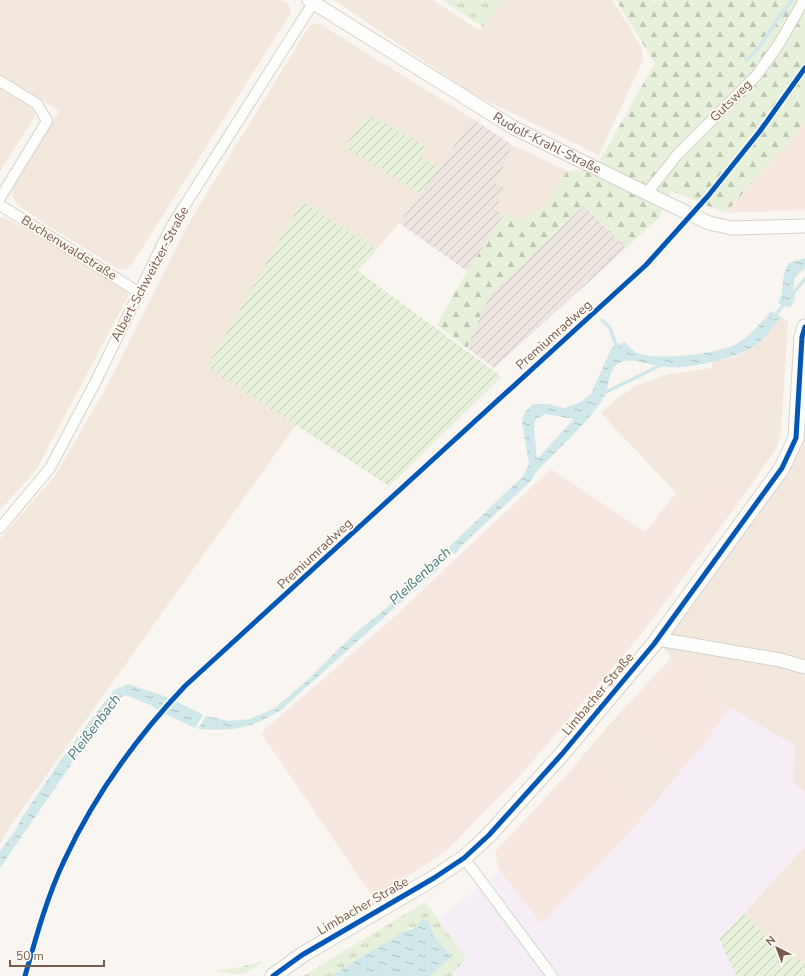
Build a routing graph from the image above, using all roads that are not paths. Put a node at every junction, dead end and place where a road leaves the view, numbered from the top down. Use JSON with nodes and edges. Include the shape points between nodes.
{"nodes":[{"id":1,"x":804,"y":0,"type":"edge"},
{"id":2,"x":313,"y":1,"type":"edge"},
{"id":3,"x":0,"y":81,"type":"edge"},
{"id":4,"x":646,"y":194,"type":"junction"},
{"id":5,"x":0,"y":198,"type":"edge"},
{"id":6,"x":0,"y":205,"type":"edge"},
{"id":7,"x":805,"y":226,"type":"edge"},
{"id":8,"x":138,"y":292,"type":"junction"},
{"id":9,"x":805,"y":327,"type":"edge"},
{"id":10,"x":0,"y":528,"type":"edge"},
{"id":11,"x":658,"y":640,"type":"junction"},
{"id":12,"x":805,"y":667,"type":"edge"},
{"id":13,"x":464,"y":858,"type":"junction"},
{"id":14,"x":273,"y":976,"type":"edge"},
{"id":15,"x":552,"y":976,"type":"edge"}],
"edges":[{"from":1,"to":4,"type":"street","name":"Gutsweg","via":[[779,44],[756,76],[678,154]]},
{"from":2,"to":4,"type":"street","name":"Rudolf-Krahl-Straße","via":[[514,128]]},
{"from":2,"to":8,"type":"street","name":"Albert-Schweitzer-Straße","via":[[171,228]]},
{"from":3,"to":5,"type":"street","via":[[36,104],[47,121]]},
{"from":4,"to":7,"type":"street","name":"Rudolf-Krahl-Straße","via":[[709,223],[732,228]]},
{"from":6,"to":8,"type":"street","name":"Buchenwaldstraße"},
{"from":8,"to":10,"type":"street","name":"Albert-Schweitzer-Straße","via":[[96,381],[50,468]]},
{"from":9,"to":11,"type":"main road","name":"Limbacher Straße","via":[[802,337],[796,438],[790,454]]},
{"from":11,"to":12,"type":"street","via":[[780,660]]},
{"from":11,"to":13,"type":"main road","name":"Limbacher Straße","via":[[489,835]]},
{"from":13,"to":14,"type":"main road","name":"Limbacher Straße","via":[[302,955]]},
{"from":13,"to":15,"type":"street"}]}
